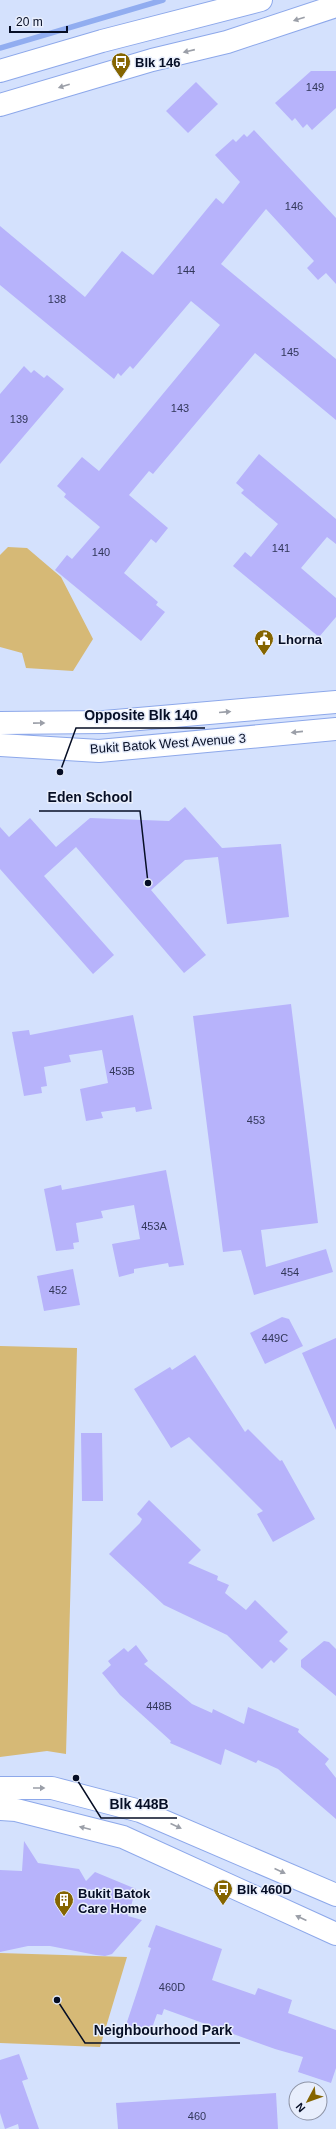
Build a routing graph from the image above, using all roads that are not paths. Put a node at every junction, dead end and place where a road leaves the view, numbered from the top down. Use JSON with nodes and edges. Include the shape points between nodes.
{"nodes":[{"id":1,"x":261,"y":0,"type":"edge"},
{"id":2,"x":336,"y":6,"type":"edge"},
{"id":3,"x":0,"y":71,"type":"edge"},
{"id":4,"x":0,"y":105,"type":"edge"},
{"id":5,"x":336,"y":702,"type":"edge"},
{"id":6,"x":0,"y":723,"type":"edge"},
{"id":7,"x":336,"y":728,"type":"edge"},
{"id":8,"x":0,"y":745,"type":"edge"},
{"id":9,"x":0,"y":1788,"type":"edge"},
{"id":10,"x":0,"y":1809,"type":"edge"},
{"id":11,"x":336,"y":1895,"type":"edge"},
{"id":12,"x":336,"y":1934,"type":"edge"}],
"edges":[{"from":1,"to":3,"type":"main road","via":[[102,41]]},
{"from":2,"to":4,"type":"main road","one_way":true,"via":[[227,42],[152,60]]},
{"from":6,"to":5,"type":"main road","name":"Bukit Batok West Avenue 3","one_way":true,"via":[[104,722]]},
{"from":7,"to":8,"type":"main road","name":"Bukit Batok West Avenue 3","one_way":true,"via":[[99,751]]},
{"from":9,"to":11,"type":"main road","one_way":true,"via":[[52,1788],[140,1810]]},
{"from":12,"to":10,"type":"main road","one_way":true,"via":[[123,1838],[16,1810]]}]}
